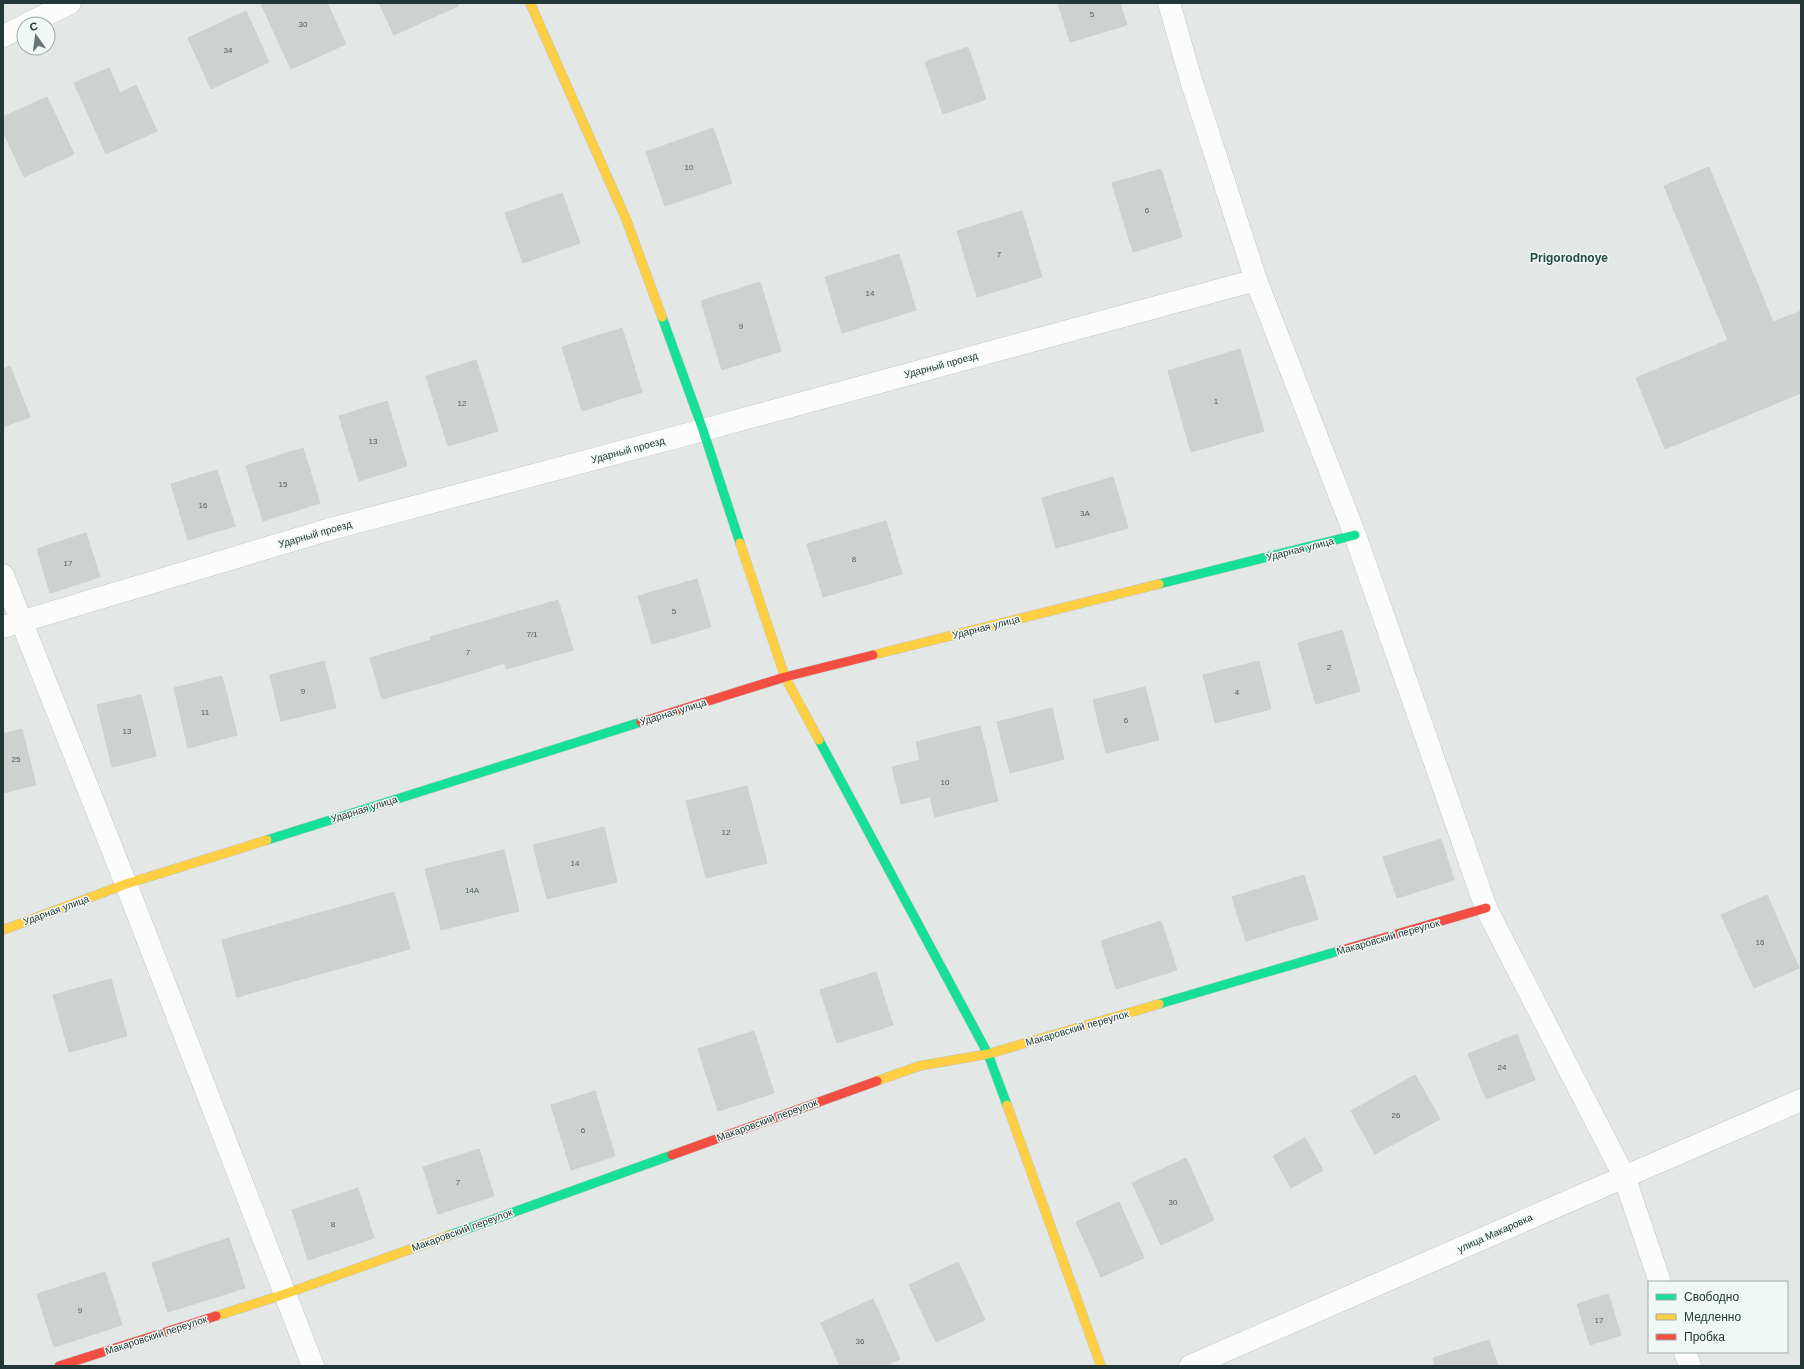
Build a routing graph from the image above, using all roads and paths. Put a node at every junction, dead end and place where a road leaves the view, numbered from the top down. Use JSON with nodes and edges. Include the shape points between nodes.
{"nodes":[{"id":1,"x":70,"y":3,"type":"edge"},
{"id":2,"x":530,"y":3,"type":"edge"},
{"id":3,"x":1169,"y":3,"type":"edge"},
{"id":4,"x":43,"y":16,"type":"edge"},
{"id":5,"x":16,"y":30,"type":"edge"},
{"id":6,"x":3,"y":36,"type":"edge"},
{"id":7,"x":1256,"y":280,"type":"junction"},
{"id":8,"x":703,"y":430,"type":"junction"},
{"id":9,"x":1355,"y":535,"type":"junction"},
{"id":10,"x":3,"y":575,"type":"edge"},
{"id":11,"x":12,"y":624,"type":"edge"},
{"id":12,"x":785,"y":677,"type":"junction"},
{"id":13,"x":126,"y":884,"type":"junction"},
{"id":14,"x":1486,"y":908,"type":"junction"},
{"id":15,"x":3,"y":930,"type":"edge"},
{"id":16,"x":988,"y":1054,"type":"junction"},
{"id":17,"x":1801,"y":1100,"type":"edge"},
{"id":18,"x":1624,"y":1176,"type":"junction"},
{"id":19,"x":1660,"y":1281,"type":"edge"},
{"id":20,"x":285,"y":1294,"type":"junction"},
{"id":21,"x":1685,"y":1353,"type":"edge"},
{"id":22,"x":59,"y":1366,"type":"edge"},
{"id":23,"x":313,"y":1366,"type":"edge"},
{"id":24,"x":1101,"y":1366,"type":"edge"},
{"id":25,"x":1190,"y":1366,"type":"edge"},
{"id":26,"x":1690,"y":1366,"type":"edge"}],
"edges":[{"from":1,"to":4,"type":"street"},
{"from":2,"to":8,"type":"street","via":[[626,218]]},
{"from":3,"to":7,"type":"street","via":[[1191,80]]},
{"from":5,"to":6,"type":"street"},
{"from":7,"to":8,"type":"street","name":"Ударный проезд"},
{"from":7,"to":9,"type":"street"},
{"from":8,"to":11,"type":"street","name":"Ударный проезд","via":[[327,530]]},
{"from":8,"to":12,"type":"street"},
{"from":9,"to":12,"type":"street","name":"Ударная улица"},
{"from":9,"to":14,"type":"street"},
{"from":10,"to":11,"type":"street"},
{"from":11,"to":13,"type":"street"},
{"from":12,"to":13,"type":"street","name":"Ударная улица"},
{"from":12,"to":16,"type":"street"},
{"from":13,"to":15,"type":"street","name":"Ударная улица"},
{"from":13,"to":20,"type":"street"},
{"from":14,"to":16,"type":"street","name":"Макаровский переулок"},
{"from":14,"to":18,"type":"street"},
{"from":16,"to":20,"type":"street","name":"Макаровский переулок","via":[[919,1066]]},
{"from":16,"to":24,"type":"street"},
{"from":17,"to":18,"type":"street","name":"улица Макаровка"},
{"from":18,"to":19,"type":"street"},
{"from":18,"to":25,"type":"street","name":"улица Макаровка"},
{"from":20,"to":22,"type":"street","name":"Макаровский переулок"},
{"from":20,"to":23,"type":"street"},
{"from":21,"to":26,"type":"street"}]}
